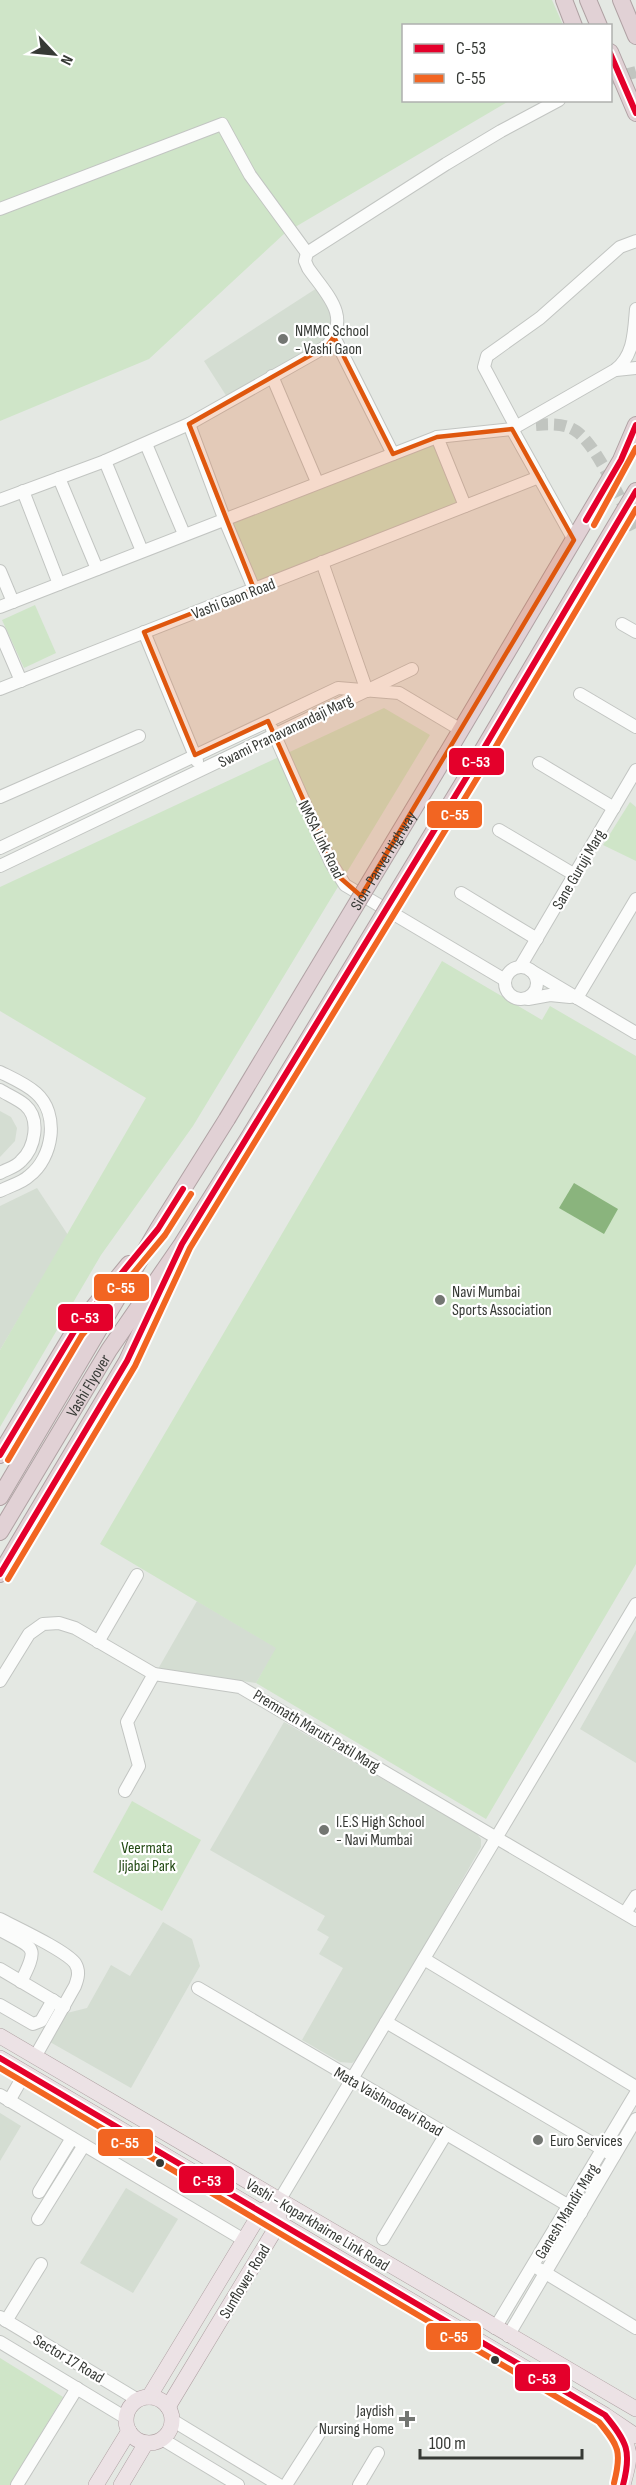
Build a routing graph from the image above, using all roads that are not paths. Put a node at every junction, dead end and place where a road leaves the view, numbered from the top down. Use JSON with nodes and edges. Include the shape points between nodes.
{"nodes":[{"id":1,"x":564,"y":0,"type":"edge"},
{"id":2,"x":588,"y":0,"type":"edge"},
{"id":3,"x":621,"y":0,"type":"edge"},
{"id":4,"x":573,"y":24,"type":"edge"},
{"id":5,"x":598,"y":24,"type":"edge"},
{"id":6,"x":636,"y":36,"type":"edge"},
{"id":7,"x":612,"y":57,"type":"edge"},
{"id":8,"x":555,"y":102,"type":"edge"},
{"id":9,"x":636,"y":112,"type":"edge"},
{"id":10,"x":0,"y":208,"type":"edge"},
{"id":11,"x":636,"y":242,"type":"edge"},
{"id":12,"x":307,"y":253,"type":"junction"},
{"id":13,"x":636,"y":309,"type":"edge"},
{"id":14,"x":334,"y":337,"type":"junction"},
{"id":15,"x":636,"y":368,"type":"edge"},
{"id":16,"x":615,"y":370,"type":"junction"},
{"id":17,"x":272,"y":376,"type":"junction"},
{"id":18,"x":189,"y":424,"type":"junction"},
{"id":19,"x":536,"y":425,"type":"tunnel mouth"},
{"id":20,"x":636,"y":425,"type":"edge"},
{"id":21,"x":514,"y":428,"type":"junction"},
{"id":22,"x":437,"y":437,"type":"junction"},
{"id":23,"x":146,"y":444,"type":"junction"},
{"id":24,"x":393,"y":454,"type":"junction"},
{"id":25,"x":105,"y":460,"type":"junction"},
{"id":26,"x":539,"y":477,"type":"junction"},
{"id":27,"x":59,"y":478,"type":"junction"},
{"id":28,"x":318,"y":482,"type":"junction"},
{"id":29,"x":23,"y":491,"type":"junction"},
{"id":30,"x":636,"y":491,"type":"edge"},
{"id":31,"x":0,"y":500,"type":"edge"},
{"id":32,"x":465,"y":506,"type":"junction"},
{"id":33,"x":224,"y":518,"type":"junction"},
{"id":34,"x":183,"y":534,"type":"junction"},
{"id":35,"x":574,"y":540,"type":"junction"},
{"id":36,"x":142,"y":551,"type":"junction"},
{"id":37,"x":322,"y":562,"type":"junction"},
{"id":38,"x":97,"y":569,"type":"junction"},
{"id":39,"x":0,"y":572,"type":"edge"},
{"id":40,"x":59,"y":584,"type":"junction"},
{"id":41,"x":254,"y":589,"type":"junction"},
{"id":42,"x":13,"y":602,"type":"junction"},
{"id":43,"x":0,"y":608,"type":"edge"},
{"id":44,"x":622,"y":624,"type":"dead end"},
{"id":45,"x":0,"y":632,"type":"edge"},
{"id":46,"x":144,"y":632,"type":"junction"},
{"id":47,"x":636,"y":632,"type":"edge"},
{"id":48,"x":412,"y":669,"type":"dead end"},
{"id":49,"x":21,"y":681,"type":"junction"},
{"id":50,"x":0,"y":689,"type":"edge"},
{"id":51,"x":367,"y":691,"type":"junction"},
{"id":52,"x":580,"y":694,"type":"dead end"},
{"id":53,"x":268,"y":721,"type":"junction"},
{"id":54,"x":636,"y":727,"type":"edge"},
{"id":55,"x":461,"y":730,"type":"junction"},
{"id":56,"x":274,"y":735,"type":"junction"},
{"id":57,"x":139,"y":736,"type":"dead end"},
{"id":58,"x":195,"y":755,"type":"junction"},
{"id":59,"x":539,"y":763,"type":"dead end"},
{"id":60,"x":201,"y":770,"type":"junction"},
{"id":61,"x":636,"y":770,"type":"edge"},
{"id":62,"x":0,"y":797,"type":"edge"},
{"id":63,"x":614,"y":808,"type":"junction"},
{"id":64,"x":499,"y":830,"type":"dead end"},
{"id":65,"x":0,"y":848,"type":"edge"},
{"id":66,"x":0,"y":866,"type":"edge"},
{"id":67,"x":575,"y":875,"type":"junction"},
{"id":68,"x":461,"y":893,"type":"dead end"},
{"id":69,"x":636,"y":899,"type":"edge"},
{"id":70,"x":537,"y":939,"type":"junction"},
{"id":71,"x":525,"y":969,"type":"junction"},
{"id":72,"x":505,"y":980,"type":"junction"},
{"id":73,"x":577,"y":998,"type":"junction"},
{"id":74,"x":524,"y":999,"type":"junction"},
{"id":75,"x":635,"y":1028,"type":"edge"},
{"id":76,"x":0,"y":1072,"type":"edge"},
{"id":77,"x":0,"y":1090,"type":"edge"},
{"id":78,"x":0,"y":1173,"type":"edge"},
{"id":79,"x":0,"y":1191,"type":"edge"},
{"id":80,"x":158,"y":1229,"type":"junction"},
{"id":81,"x":182,"y":1244,"type":"junction"},
{"id":82,"x":0,"y":1455,"type":"edge"},
{"id":83,"x":0,"y":1497,"type":"edge"},
{"id":84,"x":0,"y":1532,"type":"edge"},
{"id":85,"x":0,"y":1574,"type":"edge"},
{"id":86,"x":137,"y":1575,"type":"dead end"},
{"id":87,"x":636,"y":1604,"type":"edge"},
{"id":88,"x":98,"y":1642,"type":"junction"},
{"id":89,"x":154,"y":1674,"type":"junction"},
{"id":90,"x":0,"y":1681,"type":"edge"},
{"id":91,"x":125,"y":1791,"type":"dead end"},
{"id":92,"x":497,"y":1837,"type":"junction"},
{"id":93,"x":636,"y":1896,"type":"edge"},
{"id":94,"x":631,"y":1917,"type":"edge"},
{"id":95,"x":0,"y":1919,"type":"edge"},
{"id":96,"x":0,"y":1930,"type":"edge"},
{"id":97,"x":424,"y":1959,"type":"junction"},
{"id":98,"x":0,"y":1969,"type":"edge"},
{"id":99,"x":21,"y":1982,"type":"junction"},
{"id":100,"x":198,"y":1988,"type":"dead end"},
{"id":101,"x":58,"y":2004,"type":"junction"},
{"id":102,"x":0,"y":2005,"type":"edge"},
{"id":103,"x":386,"y":2022,"type":"junction"},
{"id":104,"x":0,"y":2036,"type":"edge"},
{"id":105,"x":35,"y":2057,"type":"junction"},
{"id":106,"x":0,"y":2058,"type":"edge"},
{"id":107,"x":26,"y":2073,"type":"junction"},
{"id":108,"x":352,"y":2079,"type":"junction"},
{"id":109,"x":636,"y":2086,"type":"edge"},
{"id":110,"x":5,"y":2098,"type":"edge"},
{"id":111,"x":634,"y":2099,"type":"edge"},
{"id":112,"x":636,"y":2120,"type":"edge"},
{"id":113,"x":446,"y":2134,"type":"junction"},
{"id":114,"x":78,"y":2142,"type":"junction"},
{"id":115,"x":602,"y":2149,"type":"junction"},
{"id":116,"x":614,"y":2156,"type":"junction"},
{"id":117,"x":39,"y":2192,"type":"dead end"},
{"id":118,"x":279,"y":2201,"type":"junction"},
{"id":119,"x":568,"y":2206,"type":"junction"},
{"id":120,"x":261,"y":2212,"type":"junction"},
{"id":121,"x":581,"y":2213,"type":"junction"},
{"id":122,"x":38,"y":2219,"type":"dead end"},
{"id":123,"x":279,"y":2223,"type":"junction"},
{"id":124,"x":383,"y":2239,"type":"dead end"},
{"id":125,"x":244,"y":2240,"type":"junction"},
{"id":126,"x":41,"y":2264,"type":"dead end"},
{"id":127,"x":533,"y":2265,"type":"junction"},
{"id":128,"x":545,"y":2273,"type":"junction"},
{"id":129,"x":3,"y":2319,"type":"edge"},
{"id":130,"x":636,"y":2328,"type":"edge"},
{"id":131,"x":501,"y":2332,"type":"junction"},
{"id":132,"x":0,"y":2342,"type":"edge"},
{"id":133,"x":77,"y":2388,"type":"junction"},
{"id":134,"x":144,"y":2398,"type":"junction"},
{"id":135,"x":614,"y":2398,"type":"junction"},
{"id":136,"x":636,"y":2403,"type":"edge"},
{"id":137,"x":636,"y":2409,"type":"edge"},
{"id":138,"x":170,"y":2414,"type":"junction"},
{"id":139,"x":605,"y":2415,"type":"junction"},
{"id":140,"x":127,"y":2424,"type":"junction"},
{"id":141,"x":320,"y":2433,"type":"dead end"},
{"id":142,"x":636,"y":2436,"type":"edge"},
{"id":143,"x":162,"y":2439,"type":"junction"},
{"id":144,"x":146,"y":2443,"type":"junction"},
{"id":145,"x":378,"y":2453,"type":"dead end"},
{"id":146,"x":636,"y":2463,"type":"edge"},
{"id":147,"x":17,"y":2485,"type":"edge"},
{"id":148,"x":96,"y":2485,"type":"edge"},
{"id":149,"x":121,"y":2485,"type":"edge"},
{"id":150,"x":238,"y":2485,"type":"edge"},
{"id":151,"x":279,"y":2485,"type":"edge"},
{"id":152,"x":286,"y":2485,"type":"edge"},
{"id":153,"x":359,"y":2485,"type":"edge"},
{"id":154,"x":623,"y":2485,"type":"edge"}],
"edges":[{"from":1,"to":4,"type":"highway"},
{"from":2,"to":5,"type":"highway"},
{"from":3,"to":6,"type":"highway"},
{"from":7,"to":9,"type":"highway"},
{"from":8,"to":12,"type":"street","via":[[455,158]]},
{"from":10,"to":12,"type":"street","via":[[222,124],[250,175]]},
{"from":11,"to":21,"type":"street","via":[[620,248],[540,318],[486,356],[484,367]]},
{"from":12,"to":14,"type":"street","via":[[308,268],[337,311],[339,321]]},
{"from":13,"to":16,"type":"street","via":[[630,353]]},
{"from":14,"to":17,"type":"street","via":[[327,346]]},
{"from":14,"to":24,"type":"street"},
{"from":15,"to":16,"type":"street"},
{"from":16,"to":21,"type":"street"},
{"from":17,"to":18,"type":"street"},
{"from":17,"to":28,"type":"street"},
{"from":18,"to":23,"type":"street"},
{"from":18,"to":33,"type":"street"},
{"from":19,"to":21,"type":"street"},
{"from":20,"to":35,"type":"highway","name":"Sion-Panvel Highway","via":[[621,460]]},
{"from":21,"to":22,"type":"street"},
{"from":21,"to":26,"type":"street"},
{"from":22,"to":24,"type":"street"},
{"from":22,"to":32,"type":"street"},
{"from":23,"to":25,"type":"street"},
{"from":23,"to":34,"type":"street"},
{"from":24,"to":28,"type":"street"},
{"from":25,"to":27,"type":"street"},
{"from":25,"to":36,"type":"street"},
{"from":26,"to":32,"type":"street","name":"Vashi Gaon Road"},
{"from":26,"to":35,"type":"street"},
{"from":27,"to":29,"type":"street"},
{"from":27,"to":38,"type":"street"},
{"from":28,"to":33,"type":"street"},
{"from":29,"to":31,"type":"street"},
{"from":29,"to":40,"type":"street"},
{"from":30,"to":81,"type":"highway","name":"Sion-Panvel Highway","bridge":true},
{"from":32,"to":37,"type":"street","name":"Vashi Gaon Road"},
{"from":33,"to":34,"type":"street"},
{"from":33,"to":41,"type":"street"},
{"from":34,"to":36,"type":"street"},
{"from":35,"to":55,"type":"highway","name":"Sion-Panvel Highway"},
{"from":36,"to":38,"type":"street"},
{"from":37,"to":41,"type":"street","name":"Vashi Gaon Road"},
{"from":37,"to":51,"type":"street"},
{"from":38,"to":40,"type":"street"},
{"from":39,"to":42,"type":"street"},
{"from":40,"to":42,"type":"street"},
{"from":41,"to":46,"type":"street","name":"Vashi Gaon Road"},
{"from":42,"to":43,"type":"street"},
{"from":44,"to":47,"type":"street"},
{"from":45,"to":49,"type":"street"},
{"from":46,"to":49,"type":"street","name":"Vashi Gaon Road"},
{"from":46,"to":58,"type":"street"},
{"from":48,"to":51,"type":"street"},
{"from":49,"to":50,"type":"street","name":"Vashi Gaon Road"},
{"from":51,"to":53,"type":"street","name":"Swami Pranavanandaji Marg","via":[[338,688]]},
{"from":51,"to":55,"type":"street","via":[[404,694]]},
{"from":51,"to":56,"type":"street","name":"Swami Pranavanandaji Marg"},
{"from":52,"to":54,"type":"street"},
{"from":53,"to":56,"type":"street","name":"NMSA Link Road"},
{"from":53,"to":58,"type":"street","name":"Swami Pranavanandaji Marg"},
{"from":55,"to":80,"type":"highway","name":"Sion-Panvel Highway","bridge":true},
{"from":56,"to":60,"type":"street","name":"Swami Pranavanandaji Marg"},
{"from":56,"to":72,"type":"street","name":"NMSA Link Road","via":[[331,863],[345,885]]},
{"from":57,"to":62,"type":"street"},
{"from":58,"to":60,"type":"street"},
{"from":58,"to":65,"type":"street","name":"Swami Pranavanandaji Marg"},
{"from":59,"to":63,"type":"street"},
{"from":60,"to":66,"type":"street","name":"Swami Pranavanandaji Marg"},
{"from":61,"to":63,"type":"street","name":"Sane Guruji Marg"},
{"from":63,"to":67,"type":"street","name":"Sane Guruji Marg"},
{"from":64,"to":67,"type":"street"},
{"from":67,"to":70,"type":"street","name":"Sane Guruji Marg"},
{"from":68,"to":70,"type":"street"},
{"from":69,"to":73,"type":"street"},
{"from":70,"to":71,"type":"street","name":"Sane Guruji Marg"},
{"from":71,"to":72,"type":"street","via":[[511,971]]},
{"from":71,"to":73,"type":"street"},
{"from":71,"to":74,"type":"street","via":[[537,984],[533,994]]},
{"from":72,"to":74,"type":"street","via":[[509,994]]},
{"from":73,"to":74,"type":"street","via":[[550,995]]},
{"from":73,"to":75,"type":"street"},
{"from":76,"to":79,"type":"street","via":[[36,1093],[47,1106],[51,1126],[41,1163],[29,1177]]},
{"from":77,"to":78,"type":"street","via":[[25,1105],[34,1126],[27,1154],[19,1164]]},
{"from":80,"to":82,"type":"highway","via":[[75,1330]]},
{"from":80,"to":83,"type":"highway","name":"Vashi Flyover"},
{"from":81,"to":84,"type":"highway","name":"Vashi Flyover","via":[[109,1350]]},
{"from":81,"to":85,"type":"highway","via":[[127,1361]]},
{"from":86,"to":88,"type":"street"},
{"from":87,"to":92,"type":"street"},
{"from":88,"to":89,"type":"street","name":"Premnath Maruti Patil Marg"},
{"from":88,"to":90,"type":"street","name":"Premnath Maruti Patil Marg","via":[[75,1628],[43,1624],[29,1634]]},
{"from":89,"to":91,"type":"street","via":[[127,1722],[139,1766]]},
{"from":89,"to":92,"type":"street","name":"Premnath Maruti Patil Marg","via":[[250,1690]]},
{"from":92,"to":94,"type":"street","name":"Premnath Maruti Patil Marg"},
{"from":92,"to":97,"type":"street"},
{"from":93,"to":94,"type":"street"},
{"from":95,"to":101,"type":"street","via":[[75,1964],[79,1974],[75,1986]]},
{"from":96,"to":99,"type":"street","via":[[33,1952]]},
{"from":97,"to":103,"type":"street"},
{"from":97,"to":109,"type":"street"},
{"from":98,"to":99,"type":"street"},
{"from":99,"to":101,"type":"street"},
{"from":100,"to":108,"type":"street","name":"Mata Vaishnodevi Road"},
{"from":101,"to":102,"type":"street","via":[[33,2024]]},
{"from":101,"to":105,"type":"street"},
{"from":103,"to":108,"type":"street"},
{"from":103,"to":115,"type":"street"},
{"from":104,"to":105,"type":"main road","name":"Vashi - Koparkhairne Link Road"},
{"from":105,"to":107,"type":"main road"},
{"from":105,"to":118,"type":"main road","name":"Vashi - Koparkhairne Link Road"},
{"from":106,"to":107,"type":"main road","name":"Vashi - Koparkhairne Link Road"},
{"from":107,"to":110,"type":"street"},
{"from":107,"to":120,"type":"main road","name":"Vashi - Koparkhairne Link Road"},
{"from":108,"to":113,"type":"street","name":"Mata Vaishnodevi Road"},
{"from":108,"to":118,"type":"street"},
{"from":110,"to":114,"type":"street"},
{"from":111,"to":115,"type":"street","name":"Ganesh Mandir Marg"},
{"from":112,"to":116,"type":"street","name":"Ganesh Mandir Marg"},
{"from":113,"to":119,"type":"street","name":"Mata Vaishnodevi Road"},
{"from":113,"to":124,"type":"street"},
{"from":114,"to":117,"type":"street"},
{"from":114,"to":122,"type":"street"},
{"from":114,"to":125,"type":"street"},
{"from":115,"to":116,"type":"street"},
{"from":115,"to":119,"type":"street","name":"Ganesh Mandir Marg"},
{"from":116,"to":121,"type":"street","name":"Ganesh Mandir Marg"},
{"from":118,"to":120,"type":"main road","name":"Sunflower Road"},
{"from":118,"to":123,"type":"main road"},
{"from":118,"to":131,"type":"main road","name":"Vashi - Koparkhairne Link Road"},
{"from":119,"to":121,"type":"street","name":"Mata Vaishnodevi Road"},
{"from":119,"to":127,"type":"street","name":"Ganesh Mandir Marg"},
{"from":120,"to":123,"type":"main road","name":"Vashi - Koparkhairne Link Road"},
{"from":120,"to":125,"type":"main road","name":"Sunflower Road"},
{"from":121,"to":128,"type":"street","name":"Ganesh Mandir Marg"},
{"from":123,"to":138,"type":"main road","name":"Sunflower Road"},
{"from":123,"to":139,"type":"main road","name":"Vashi - Koparkhairne Link Road"},
{"from":125,"to":134,"type":"main road","name":"Sunflower Road"},
{"from":126,"to":129,"type":"street"},
{"from":127,"to":128,"type":"street"},
{"from":127,"to":131,"type":"street","name":"Ganesh Mandir Marg"},
{"from":128,"to":130,"type":"street"},
{"from":128,"to":131,"type":"street","name":"Ganesh Mandir Marg"},
{"from":129,"to":134,"type":"street","name":"Sector 17 Road"},
{"from":131,"to":135,"type":"main road","name":"Vashi - Koparkhairne Link Road"},
{"from":132,"to":133,"type":"street","name":"Sector 17 Road"},
{"from":133,"to":140,"type":"street","name":"Sector 17 Road"},
{"from":133,"to":147,"type":"street"},
{"from":134,"to":138,"type":"main road","via":[[162,2401]]},
{"from":134,"to":140,"type":"main road","via":[[131,2406]]},
{"from":135,"to":136,"type":"main road"},
{"from":135,"to":137,"type":"main road","name":"Vashi - Koparkhairne Link Road"},
{"from":138,"to":143,"type":"main road","via":[[170,2429]]},
{"from":138,"to":151,"type":"street"},
{"from":139,"to":142,"type":"main road","name":"Vashi - Koparkhairne Link Road"},
{"from":139,"to":154,"type":"main road","via":[[628,2445],[630,2454]]},
{"from":140,"to":144,"type":"main road","via":[[134,2438]]},
{"from":140,"to":148,"type":"main road"},
{"from":141,"to":152,"type":"street"},
{"from":143,"to":144,"type":"main road"},
{"from":143,"to":150,"type":"street"},
{"from":144,"to":149,"type":"main road"},
{"from":145,"to":153,"type":"street"},
{"from":146,"to":154,"type":"main road"}]}
